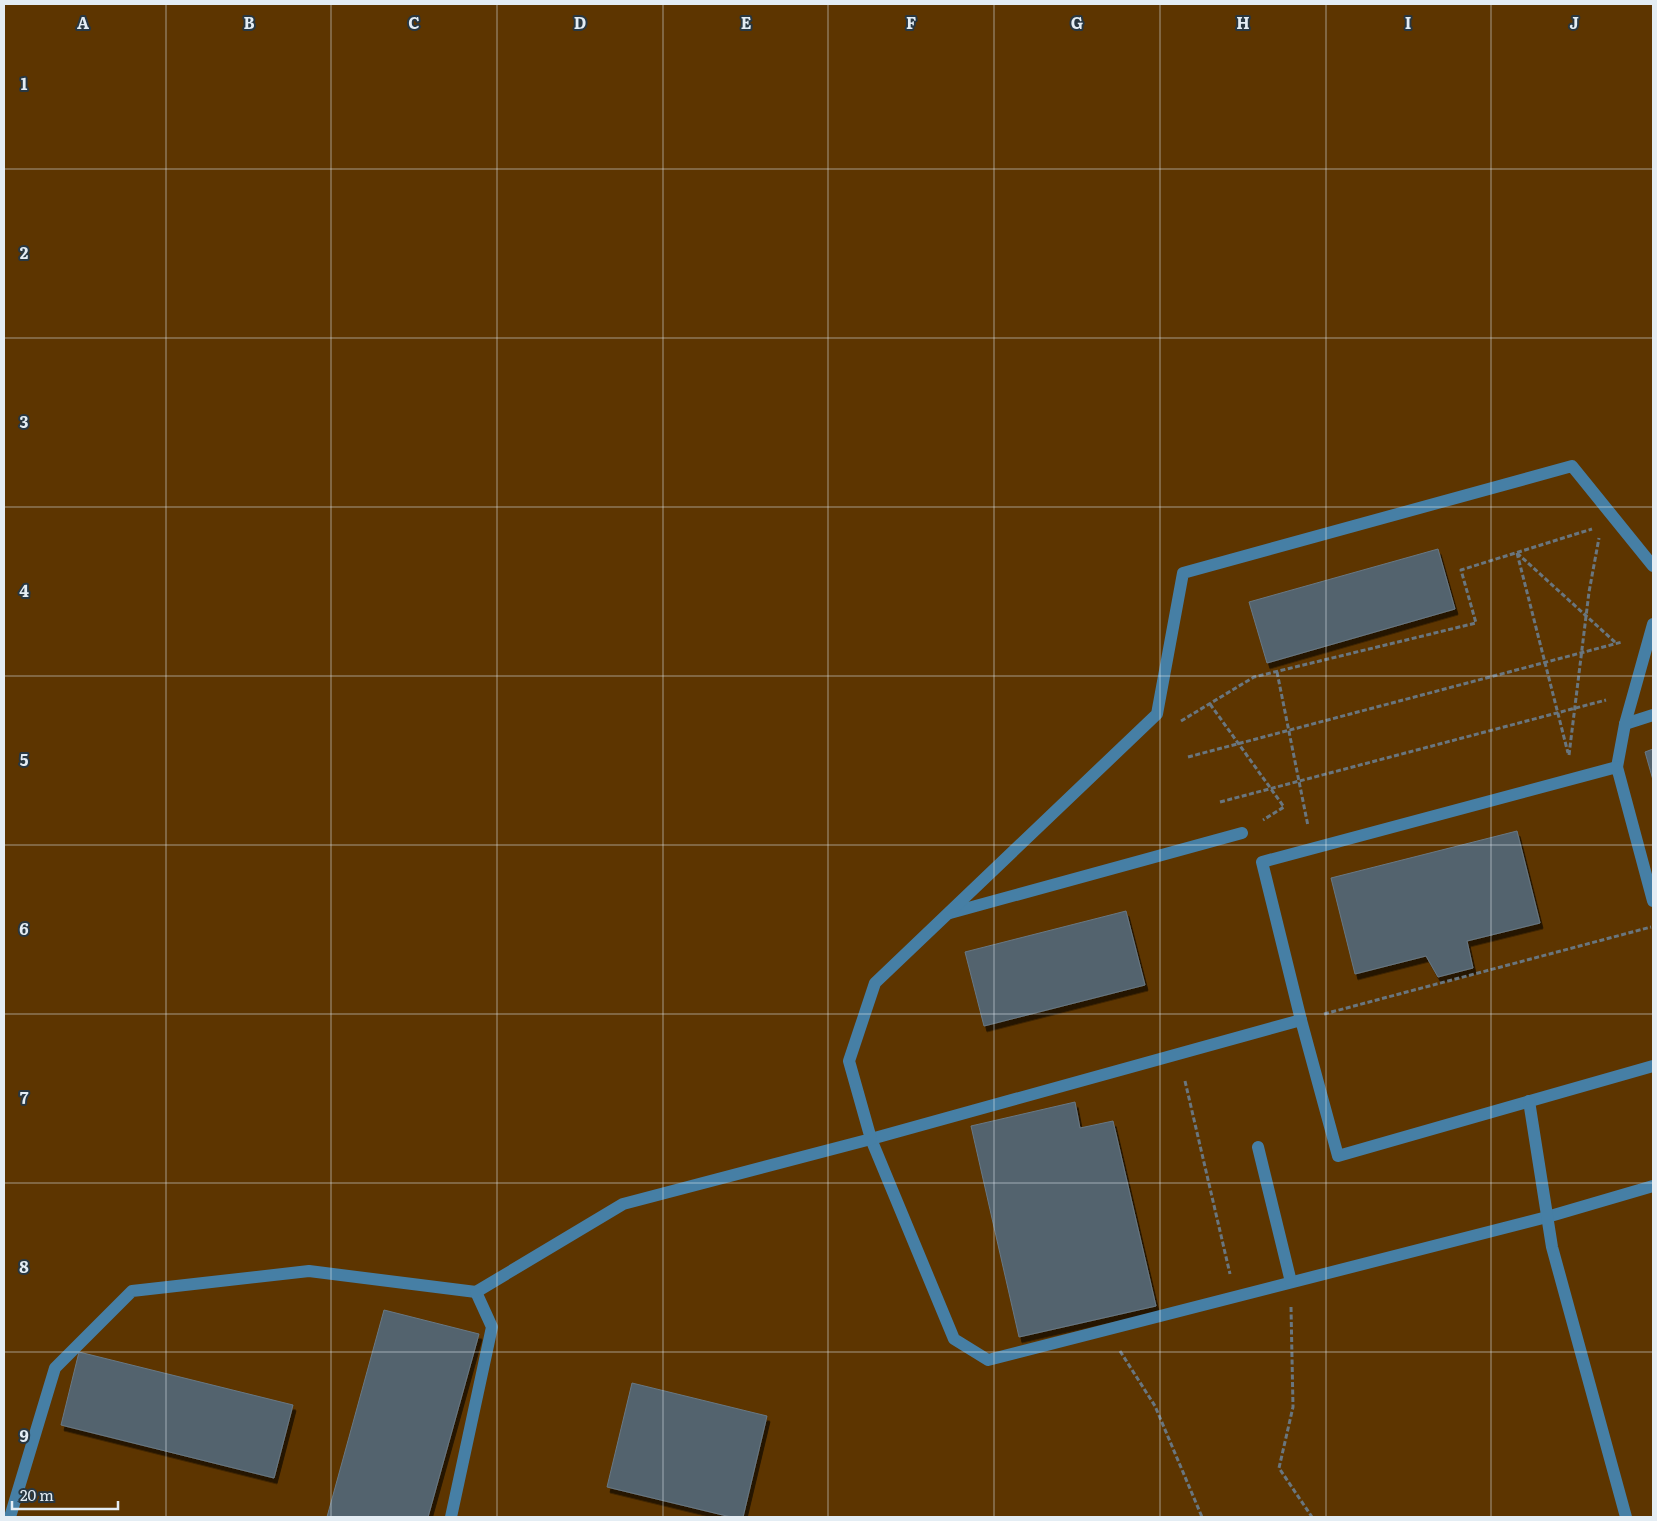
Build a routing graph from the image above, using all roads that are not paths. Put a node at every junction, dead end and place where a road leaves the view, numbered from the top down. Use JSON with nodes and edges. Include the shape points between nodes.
{"nodes":[{"id":1,"x":1653,"y":566,"type":"edge"},
{"id":2,"x":1652,"y":629,"type":"edge"},
{"id":3,"x":1653,"y":716,"type":"edge"},
{"id":4,"x":1625,"y":724,"type":"junction"},
{"id":5,"x":1617,"y":767,"type":"junction"},
{"id":6,"x":1242,"y":832,"type":"road end"},
{"id":7,"x":1653,"y":902,"type":"edge"},
{"id":8,"x":948,"y":913,"type":"junction"},
{"id":9,"x":1302,"y":1020,"type":"junction"},
{"id":10,"x":1653,"y":1066,"type":"edge"},
{"id":11,"x":1530,"y":1101,"type":"junction"},
{"id":12,"x":871,"y":1139,"type":"junction"},
{"id":13,"x":1258,"y":1147,"type":"dead end"},
{"id":14,"x":1653,"y":1186,"type":"edge"},
{"id":15,"x":1547,"y":1216,"type":"junction"},
{"id":16,"x":1291,"y":1282,"type":"junction"},
{"id":17,"x":476,"y":1292,"type":"junction"},
{"id":18,"x":10,"y":1517,"type":"edge"},
{"id":19,"x":451,"y":1517,"type":"edge"},
{"id":20,"x":1626,"y":1517,"type":"edge"}],
"edges":[{"from":1,"to":8,"type":"street","via":[[1572,466],[1183,573],[1157,714]]},
{"from":2,"to":4,"type":"street"},
{"from":3,"to":4,"type":"street"},
{"from":4,"to":5,"type":"street"},
{"from":5,"to":7,"type":"street"},
{"from":5,"to":9,"type":"street","via":[[1262,862]]},
{"from":6,"to":8,"type":"street"},
{"from":8,"to":12,"type":"street","via":[[875,983],[849,1061]]},
{"from":9,"to":11,"type":"street","via":[[1338,1156]]},
{"from":9,"to":12,"type":"street"},
{"from":10,"to":11,"type":"street"},
{"from":11,"to":15,"type":"street"},
{"from":12,"to":16,"type":"street","via":[[954,1339],[988,1360]]},
{"from":12,"to":17,"type":"street","via":[[623,1204]]},
{"from":13,"to":16,"type":"street"},
{"from":14,"to":15,"type":"street"},
{"from":15,"to":16,"type":"street"},
{"from":15,"to":20,"type":"street","via":[[1552,1247]]},
{"from":17,"to":18,"type":"street","via":[[308,1271],[132,1291],[55,1368]]},
{"from":17,"to":19,"type":"street","via":[[492,1328]]}]}
